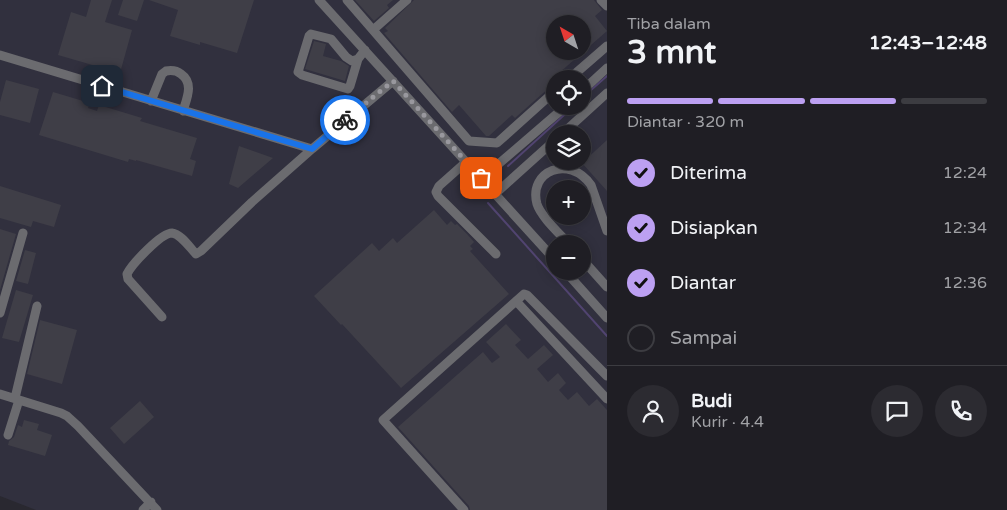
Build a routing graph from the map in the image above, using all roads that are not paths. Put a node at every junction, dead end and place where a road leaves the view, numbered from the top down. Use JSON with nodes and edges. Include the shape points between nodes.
{"nodes":[{"id":1,"x":319,"y":0,"type":"edge"},
{"id":2,"x":347,"y":0,"type":"edge"},
{"id":3,"x":407,"y":0,"type":"edge"},
{"id":4,"x":601,"y":0,"type":"edge"},
{"id":5,"x":607,"y":6,"type":"edge"},
{"id":6,"x":373,"y":30,"type":"junction"},
{"id":7,"x":607,"y":46,"type":"edge"},
{"id":8,"x":364,"y":50,"type":"junction"},
{"id":9,"x":0,"y":55,"type":"edge"},
{"id":10,"x":358,"y":59,"type":"junction"},
{"id":11,"x":607,"y":68,"type":"edge"},
{"id":12,"x":579,"y":70,"type":"edge"},
{"id":13,"x":393,"y":81,"type":"junction"},
{"id":14,"x":591,"y":83,"type":"edge"},
{"id":15,"x":607,"y":93,"type":"edge"},
{"id":16,"x":546,"y":99,"type":"edge"},
{"id":17,"x":151,"y":101,"type":"junction"},
{"id":18,"x":183,"y":110,"type":"junction"},
{"id":19,"x":555,"y":115,"type":"edge"},
{"id":20,"x":572,"y":125,"type":"edge"},
{"id":21,"x":546,"y":148,"type":"edge"},
{"id":22,"x":312,"y":149,"type":"junction"},
{"id":23,"x":466,"y":162,"type":"junction"},
{"id":24,"x":481,"y":178,"type":"junction"},
{"id":25,"x":495,"y":194,"type":"junction"},
{"id":26,"x":607,"y":231,"type":"edge"},
{"id":27,"x":23,"y":233,"type":"dead end"},
{"id":28,"x":561,"y":235,"type":"edge"},
{"id":29,"x":546,"y":250,"type":"edge"},
{"id":30,"x":496,"y":254,"type":"dead end"},
{"id":31,"x":591,"y":269,"type":"edge"},
{"id":32,"x":573,"y":280,"type":"edge"},
{"id":33,"x":607,"y":286,"type":"edge"},
{"id":34,"x":516,"y":301,"type":"junction"},
{"id":35,"x":38,"y":306,"type":"dead end"},
{"id":36,"x":0,"y":314,"type":"edge"},
{"id":37,"x":162,"y":317,"type":"dead end"},
{"id":38,"x":607,"y":318,"type":"edge"},
{"id":39,"x":593,"y":361,"type":"junction"},
{"id":40,"x":600,"y":368,"type":"junction"},
{"id":41,"x":585,"y":374,"type":"junction"},
{"id":42,"x":607,"y":376,"type":"edge"},
{"id":43,"x":0,"y":394,"type":"edge"},
{"id":44,"x":17,"y":399,"type":"junction"},
{"id":45,"x":607,"y":399,"type":"edge"},
{"id":46,"x":8,"y":435,"type":"dead end"},
{"id":47,"x":151,"y":502,"type":"junction"},
{"id":48,"x":143,"y":510,"type":"edge"},
{"id":49,"x":157,"y":510,"type":"edge"},
{"id":50,"x":464,"y":510,"type":"edge"}],
"edges":[{"from":1,"to":8,"type":"street"},
{"from":2,"to":6,"type":"street"},
{"from":3,"to":6,"type":"street"},
{"from":4,"to":5,"type":"street"},
{"from":6,"to":16,"type":"street","via":[[469,141],[497,143]]},
{"from":7,"to":12,"type":"street"},
{"from":8,"to":10,"type":"street"},
{"from":8,"to":13,"type":"street"},
{"from":9,"to":17,"type":"street"},
{"from":10,"to":10,"type":"street","via":[[349,59],[331,39],[311,34],[298,72],[348,89]]},
{"from":11,"to":14,"type":"street"},
{"from":13,"to":22,"type":"street"},
{"from":13,"to":23,"type":"street"},
{"from":15,"to":20,"type":"street"},
{"from":17,"to":18,"type":"street"},
{"from":17,"to":18,"type":"street","via":[[162,74],[176,71],[188,82]]},
{"from":18,"to":22,"type":"street"},
{"from":19,"to":24,"type":"street"},
{"from":21,"to":25,"type":"street"},
{"from":22,"to":37,"type":"street","via":[[199,253],[196,254],[172,233],[164,235],[135,262],[127,274],[128,279]]},
{"from":23,"to":24,"type":"street"},
{"from":23,"to":30,"type":"street","via":[[436,192]]},
{"from":24,"to":25,"type":"street"},
{"from":25,"to":29,"type":"street"},
{"from":26,"to":28,"type":"street","via":[[591,185],[580,173],[567,168],[552,170],[536,188],[537,204]]},
{"from":27,"to":36,"type":"street"},
{"from":31,"to":33,"type":"street"},
{"from":32,"to":38,"type":"street"},
{"from":34,"to":39,"type":"street","via":[[527,295]]},
{"from":34,"to":41,"type":"street"},
{"from":34,"to":50,"type":"street","via":[[383,420]]},
{"from":35,"to":44,"type":"street"},
{"from":39,"to":40,"type":"street"},
{"from":39,"to":41,"type":"street"},
{"from":40,"to":41,"type":"street"},
{"from":40,"to":42,"type":"street"},
{"from":41,"to":45,"type":"street"},
{"from":43,"to":44,"type":"street"},
{"from":44,"to":46,"type":"street"},
{"from":44,"to":47,"type":"street","via":[[67,416]]},
{"from":47,"to":48,"type":"street"},
{"from":47,"to":49,"type":"street"}]}
